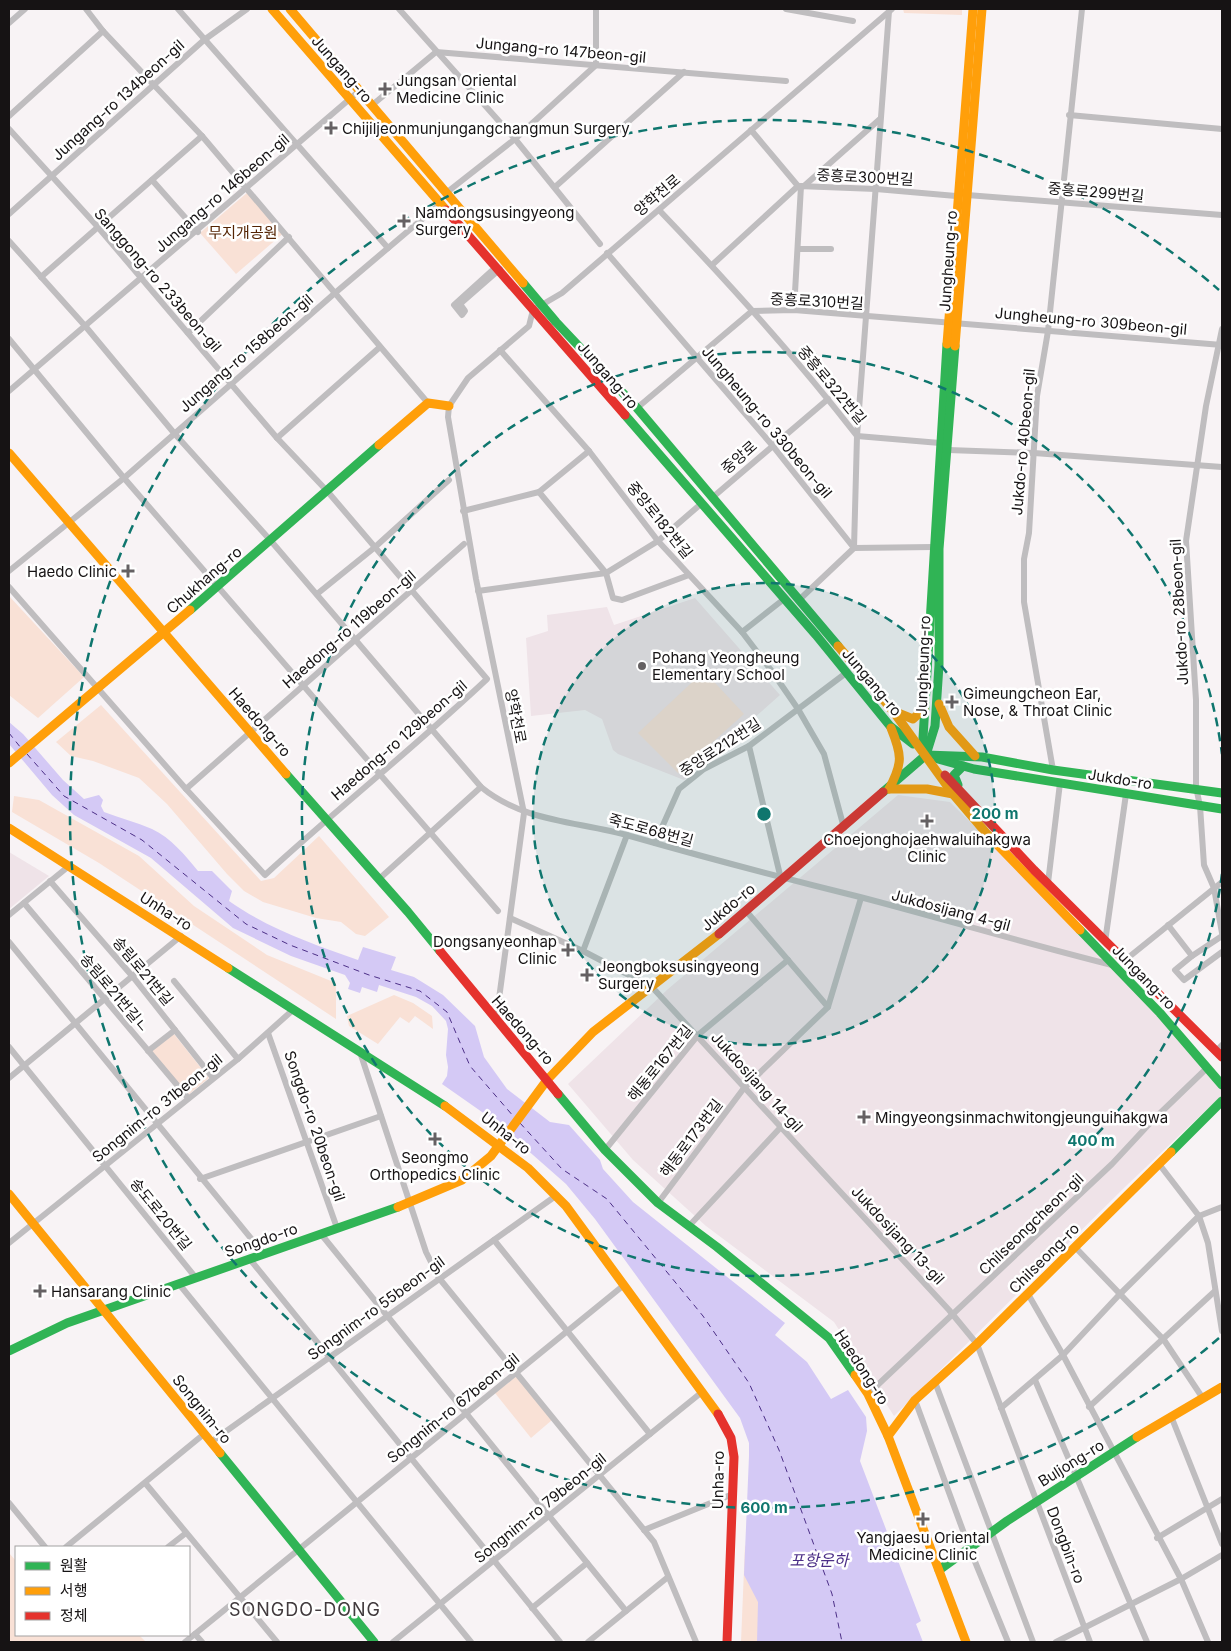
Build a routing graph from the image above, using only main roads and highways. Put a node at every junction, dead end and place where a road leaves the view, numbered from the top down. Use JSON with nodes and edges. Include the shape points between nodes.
{"nodes":[{"id":1,"x":272,"y":9,"type":"edge"},
{"id":2,"x":290,"y":9,"type":"edge"},
{"id":3,"x":973,"y":9,"type":"edge"},
{"id":4,"x":982,"y":9,"type":"edge"},
{"id":5,"x":953,"y":321,"type":"junction"},
{"id":6,"x":449,"y":406,"type":"road end"},
{"id":7,"x":9,"y":453,"type":"edge"},
{"id":8,"x":165,"y":632,"type":"junction"},
{"id":9,"x":937,"y":697,"type":"junction"},
{"id":10,"x":924,"y":709,"type":"junction"},
{"id":11,"x":893,"y":711,"type":"junction"},
{"id":12,"x":890,"y":726,"type":"junction"},
{"id":13,"x":926,"y":755,"type":"junction"},
{"id":14,"x":975,"y":756,"type":"junction"},
{"id":15,"x":9,"y":763,"type":"edge"},
{"id":16,"x":963,"y":766,"type":"junction"},
{"id":17,"x":888,"y":789,"type":"junction"},
{"id":18,"x":956,"y":791,"type":"junction"},
{"id":19,"x":1222,"y":793,"type":"edge"},
{"id":20,"x":1222,"y":809,"type":"edge"},
{"id":21,"x":9,"y":828,"type":"edge"},
{"id":22,"x":1220,"y":1051,"type":"edge"},
{"id":23,"x":547,"y":1080,"type":"junction"},
{"id":24,"x":1222,"y":1085,"type":"edge"},
{"id":25,"x":1222,"y":1102,"type":"edge"},
{"id":26,"x":500,"y":1145,"type":"junction"},
{"id":27,"x":9,"y":1194,"type":"edge"},
{"id":28,"x":103,"y":1310,"type":"junction"},
{"id":29,"x":9,"y":1351,"type":"edge"},
{"id":30,"x":1222,"y":1387,"type":"edge"},
{"id":31,"x":888,"y":1436,"type":"junction"},
{"id":32,"x":939,"y":1570,"type":"junction"},
{"id":33,"x":374,"y":1642,"type":"edge"},
{"id":34,"x":727,"y":1642,"type":"edge"},
{"id":35,"x":966,"y":1642,"type":"edge"}],
"edges":[{"from":1,"to":12,"type":"main road","name":"Jungang-ro","via":[[784,598]]},
{"from":2,"to":11,"type":"main road","name":"Jungang-ro","via":[[541,304],[637,408]]},
{"from":3,"to":5,"type":"main road","name":"Jungheung-ro","via":[[956,196]]},
{"from":4,"to":5,"type":"main road","name":"Jungheung-ro"},
{"from":5,"to":9,"type":"main road","name":"Jungheung-ro","via":[[948,450],[939,549]]},
{"from":5,"to":10,"type":"main road","name":"Jungheung-ro","via":[[940,443]]},
{"from":6,"to":8,"type":"main road","name":"Chukhang-ro","via":[[428,403]]},
{"from":7,"to":8,"type":"main road","name":"Haedong-ro"},
{"from":8,"to":15,"type":"main road","name":"Chukhang-ro"},
{"from":8,"to":23,"type":"main road","name":"Haedong-ro","via":[[379,879]]},
{"from":9,"to":13,"type":"main road","name":"Jungheung-ro"},
{"from":9,"to":14,"type":"main road","via":[[949,727]]},
{"from":10,"to":11,"type":"main road","via":[[913,719]]},
{"from":10,"to":13,"type":"main road","name":"Jungheung-ro"},
{"from":11,"to":13,"type":"main road","name":"Jungang-ro"},
{"from":12,"to":13,"type":"main road","name":"Jungang-ro"},
{"from":12,"to":17,"type":"main road","via":[[902,756]]},
{"from":13,"to":14,"type":"main road","name":"Jukdo-ro"},
{"from":13,"to":16,"type":"main road","name":"Jukdo-ro"},
{"from":13,"to":17,"type":"main road","name":"Jukdo-ro"},
{"from":13,"to":18,"type":"main road","name":"Jungang-ro"},
{"from":14,"to":19,"type":"main road","name":"Jukdo-ro"},
{"from":16,"to":18,"type":"main road","via":[[954,775]]},
{"from":16,"to":20,"type":"main road","name":"Jukdo-ro"},
{"from":17,"to":18,"type":"main road"},
{"from":17,"to":23,"type":"main road","name":"Jukdo-ro","via":[[746,912],[593,1032]]},
{"from":18,"to":22,"type":"main road","name":"Jungang-ro","via":[[1124,961]]},
{"from":18,"to":24,"type":"main road","name":"Jungang-ro","via":[[987,834]]},
{"from":21,"to":26,"type":"main road","name":"Unha-ro","via":[[360,1050]]},
{"from":23,"to":26,"type":"main road","name":"Songdo-ro"},
{"from":23,"to":31,"type":"main road","name":"Haedong-ro","via":[[605,1150],[658,1204],[829,1338],[868,1394]]},
{"from":25,"to":31,"type":"main road","name":"Chilseong-ro","via":[[977,1344],[915,1400]]},
{"from":26,"to":28,"type":"main road","name":"Songdo-ro","via":[[482,1165],[440,1191]]},
{"from":26,"to":34,"type":"main road","name":"Unha-ro","via":[[557,1195],[586,1231],[723,1421],[731,1438],[734,1457]]},
{"from":27,"to":28,"type":"main road","name":"Songnim-ro"},
{"from":28,"to":29,"type":"main road","name":"Songdo-ro","via":[[51,1329]]},
{"from":28,"to":33,"type":"main road","name":"Songnim-ro"},
{"from":30,"to":32,"type":"main road","name":"Buljong-ro","via":[[1036,1501]]},
{"from":31,"to":32,"type":"main road","name":"Haedong-ro"},
{"from":32,"to":35,"type":"main road","name":"Haedong-ro"}]}
